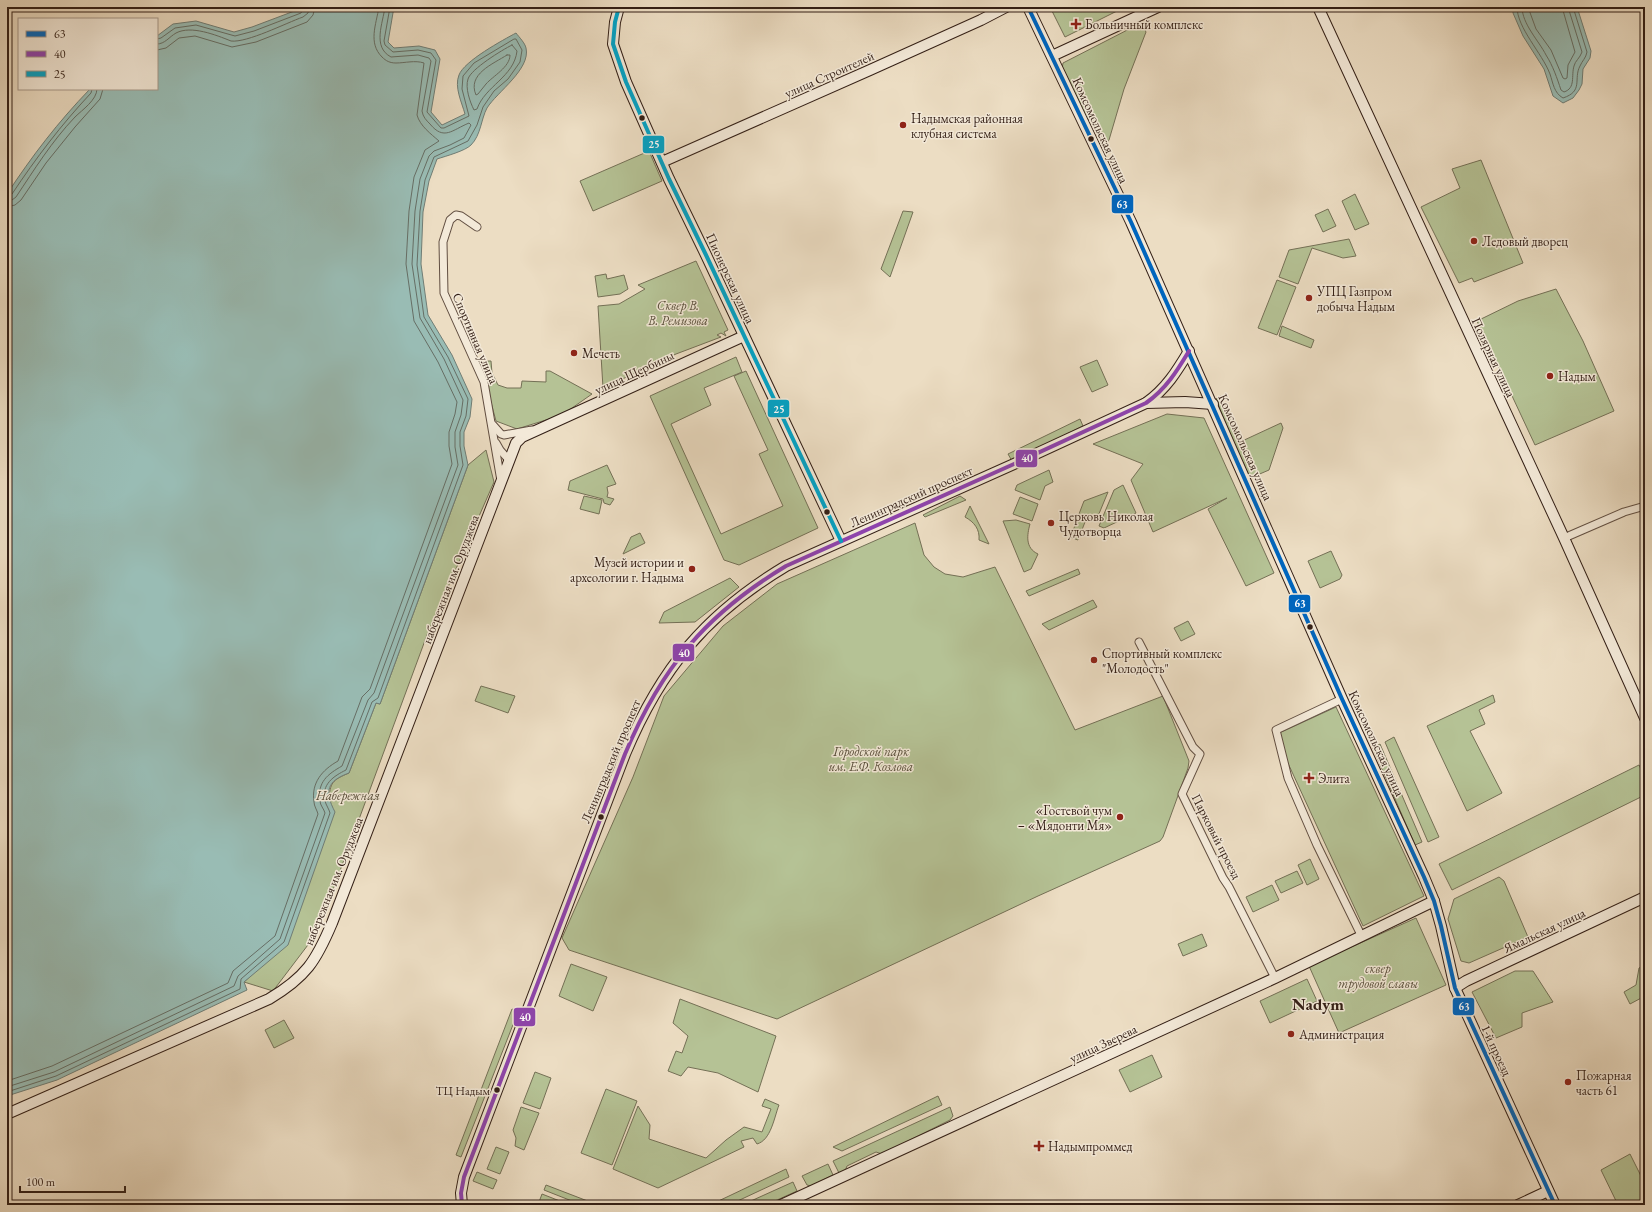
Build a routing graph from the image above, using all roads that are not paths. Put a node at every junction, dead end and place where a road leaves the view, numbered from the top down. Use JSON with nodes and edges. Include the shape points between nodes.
{"nodes":[{"id":1,"x":619,"y":7,"type":"edge"},
{"id":2,"x":1006,"y":7,"type":"edge"},
{"id":3,"x":1028,"y":7,"type":"edge"},
{"id":4,"x":1158,"y":7,"type":"edge"},
{"id":5,"x":1318,"y":7,"type":"edge"},
{"id":6,"x":1052,"y":56,"type":"junction"},
{"id":7,"x":662,"y":162,"type":"junction"},
{"id":8,"x":477,"y":227,"type":"dead end"},
{"id":9,"x":744,"y":336,"type":"junction"},
{"id":10,"x":1189,"y":351,"type":"junction"},
{"id":11,"x":1146,"y":403,"type":"junction"},
{"id":12,"x":1213,"y":404,"type":"junction"},
{"id":13,"x":492,"y":424,"type":"junction"},
{"id":14,"x":536,"y":431,"type":"junction"},
{"id":15,"x":494,"y":437,"type":"junction"},
{"id":16,"x":509,"y":460,"type":"junction"},
{"id":17,"x":501,"y":481,"type":"junction"},
{"id":18,"x":1645,"y":506,"type":"edge"},
{"id":19,"x":1564,"y":538,"type":"junction"},
{"id":20,"x":841,"y":541,"type":"junction"},
{"id":21,"x":1139,"y":642,"type":"dead end"},
{"id":22,"x":1342,"y":699,"type":"junction"},
{"id":23,"x":1645,"y":718,"type":"edge"},
{"id":24,"x":1645,"y":898,"type":"edge"},
{"id":25,"x":1434,"y":900,"type":"junction"},
{"id":26,"x":1361,"y":935,"type":"junction"},
{"id":27,"x":1275,"y":978,"type":"junction"},
{"id":28,"x":1455,"y":988,"type":"junction"},
{"id":29,"x":7,"y":1114,"type":"edge"},
{"id":30,"x":1548,"y":1191,"type":"junction"},
{"id":31,"x":462,"y":1205,"type":"edge"},
{"id":32,"x":781,"y":1205,"type":"edge"},
{"id":33,"x":1518,"y":1205,"type":"edge"},
{"id":34,"x":1555,"y":1205,"type":"edge"}],
"edges":[{"from":1,"to":7,"type":"street","name":"Пионерская улица","via":[[613,44],[616,56]]},
{"from":2,"to":7,"type":"street","name":"улица Строителей","via":[[880,66]]},
{"from":3,"to":6,"type":"street","name":"Комсомольская улица"},
{"from":4,"to":6,"type":"street"},
{"from":5,"to":19,"type":"street","name":"Полярная улица"},
{"from":6,"to":10,"type":"street","name":"Комсомольская улица"},
{"from":7,"to":9,"type":"street","name":"Пионерская улица"},
{"from":8,"to":13,"type":"street","name":"Спортивная улица","via":[[462,216],[456,215],[450,220],[443,242],[444,293],[484,382]]},
{"from":9,"to":14,"type":"street","name":"улица Щербины"},
{"from":9,"to":20,"type":"street","name":"Пионерская улица"},
{"from":10,"to":11,"type":"street","via":[[1158,395]]},
{"from":10,"to":12,"type":"street","name":"Комсомольская улица"},
{"from":11,"to":12,"type":"street"},
{"from":11,"to":20,"type":"street","name":"Ленинградский проспект"},
{"from":12,"to":22,"type":"street","name":"Комсомольская улица"},
{"from":13,"to":14,"type":"street","via":[[504,435]]},
{"from":13,"to":15,"type":"street"},
{"from":14,"to":16,"type":"street","name":"набережная им. Оруджева","via":[[518,440]]},
{"from":15,"to":16,"type":"street","via":[[500,450]]},
{"from":15,"to":17,"type":"street"},
{"from":16,"to":17,"type":"street","name":"набережная им. Оруджева"},
{"from":17,"to":29,"type":"street","name":"набережная им. Оруджева","via":[[332,923],[310,966],[290,986],[269,999]]},
{"from":18,"to":19,"type":"street","via":[[1624,512]]},
{"from":19,"to":23,"type":"street","name":"Полярная улица"},
{"from":20,"to":31,"type":"street","name":"Ленинградский проспект","via":[[761,581],[721,612],[684,651],[652,695],[617,774],[466,1170],[462,1185]]},
{"from":21,"to":27,"type":"street","name":"Парковый проезд","via":[[1193,747],[1200,754],[1182,794]]},
{"from":22,"to":25,"type":"street","name":"Комсомольская улица"},
{"from":22,"to":26,"type":"street","via":[[1276,730],[1288,778]]},
{"from":24,"to":28,"type":"street","name":"Ямальская улица"},
{"from":25,"to":26,"type":"street","name":"улица Зверева"},
{"from":25,"to":28,"type":"street","name":"1-й проезд"},
{"from":26,"to":27,"type":"street","name":"улица Зверева"},
{"from":27,"to":32,"type":"street","name":"улица Зверева"},
{"from":28,"to":30,"type":"street","name":"1-й проезд"},
{"from":30,"to":33,"type":"street"},
{"from":30,"to":34,"type":"street","name":"1-й проезд"}]}
